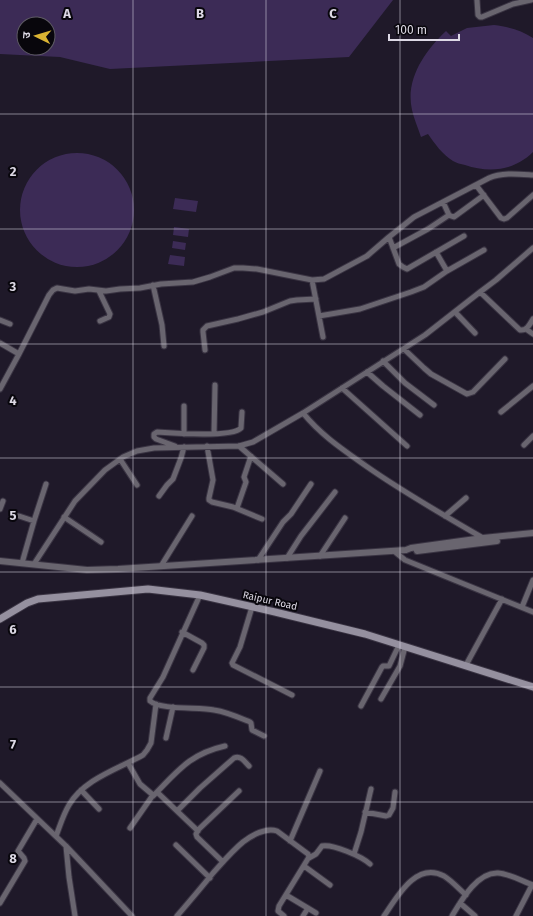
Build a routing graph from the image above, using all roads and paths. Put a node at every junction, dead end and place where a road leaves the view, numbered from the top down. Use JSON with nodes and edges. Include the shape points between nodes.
{"nodes":[{"id":1,"x":477,"y":0,"type":"edge"},
{"id":2,"x":531,"y":0,"type":"edge"},
{"id":3,"x":533,"y":175,"type":"edge"},
{"id":4,"x":476,"y":185,"type":"junction"},
{"id":5,"x":484,"y":195,"type":"junction"},
{"id":6,"x":533,"y":195,"type":"edge"},
{"id":7,"x":443,"y":202,"type":"junction"},
{"id":8,"x":450,"y":215,"type":"junction"},
{"id":9,"x":464,"y":236,"type":"dead end"},
{"id":10,"x":389,"y":237,"type":"junction"},
{"id":11,"x":393,"y":248,"type":"junction"},
{"id":12,"x":533,"y":248,"type":"edge"},
{"id":13,"x":484,"y":250,"type":"dead end"},
{"id":14,"x":436,"y":252,"type":"junction"},
{"id":15,"x":447,"y":272,"type":"junction"},
{"id":16,"x":312,"y":280,"type":"junction"},
{"id":17,"x":153,"y":285,"type":"junction"},
{"id":18,"x":99,"y":291,"type":"junction"},
{"id":19,"x":480,"y":292,"type":"junction"},
{"id":20,"x":316,"y":299,"type":"junction"},
{"id":21,"x":455,"y":312,"type":"junction"},
{"id":22,"x":319,"y":316,"type":"junction"},
{"id":23,"x":533,"y":319,"type":"edge"},
{"id":24,"x":0,"y":320,"type":"edge"},
{"id":25,"x":100,"y":320,"type":"dead end"},
{"id":26,"x":10,"y":324,"type":"dead end"},
{"id":27,"x":526,"y":329,"type":"junction"},
{"id":28,"x":475,"y":332,"type":"dead end"},
{"id":29,"x":533,"y":334,"type":"edge"},
{"id":30,"x":323,"y":337,"type":"dead end"},
{"id":31,"x":0,"y":343,"type":"edge"},
{"id":32,"x":164,"y":346,"type":"dead end"},
{"id":33,"x":404,"y":349,"type":"junction"},
{"id":34,"x":205,"y":350,"type":"dead end"},
{"id":35,"x":19,"y":354,"type":"junction"},
{"id":36,"x":505,"y":359,"type":"dead end"},
{"id":37,"x":383,"y":361,"type":"junction"},
{"id":38,"x":366,"y":372,"type":"junction"},
{"id":39,"x":215,"y":385,"type":"dead end"},
{"id":40,"x":342,"y":388,"type":"junction"},
{"id":41,"x":532,"y":388,"type":"edge"},
{"id":42,"x":0,"y":389,"type":"edge"},
{"id":43,"x":184,"y":406,"type":"dead end"},
{"id":44,"x":434,"y":406,"type":"dead end"},
{"id":45,"x":242,"y":412,"type":"dead end"},
{"id":46,"x":501,"y":412,"type":"dead end"},
{"id":47,"x":303,"y":413,"type":"junction"},
{"id":48,"x":420,"y":415,"type":"dead end"},
{"id":49,"x":184,"y":434,"type":"junction"},
{"id":50,"x":214,"y":434,"type":"junction"},
{"id":51,"x":533,"y":436,"type":"edge"},
{"id":52,"x":524,"y":445,"type":"dead end"},
{"id":53,"x":207,"y":446,"type":"junction"},
{"id":54,"x":239,"y":446,"type":"junction"},
{"id":55,"x":407,"y":446,"type":"dead end"},
{"id":56,"x":178,"y":447,"type":"junction"},
{"id":57,"x":184,"y":447,"type":"junction"},
{"id":58,"x":251,"y":456,"type":"junction"},
{"id":59,"x":120,"y":459,"type":"junction"},
{"id":60,"x":46,"y":484,"type":"dead end"},
{"id":61,"x":283,"y":484,"type":"dead end"},
{"id":62,"x":311,"y":484,"type":"dead end"},
{"id":63,"x":137,"y":485,"type":"dead end"},
{"id":64,"x":335,"y":492,"type":"dead end"},
{"id":65,"x":159,"y":496,"type":"dead end"},
{"id":66,"x":466,"y":498,"type":"dead end"},
{"id":67,"x":3,"y":501,"type":"dead end"},
{"id":68,"x":0,"y":508,"type":"edge"},
{"id":69,"x":237,"y":508,"type":"junction"},
{"id":70,"x":19,"y":516,"type":"dead end"},
{"id":71,"x":192,"y":516,"type":"dead end"},
{"id":72,"x":445,"y":516,"type":"junction"},
{"id":73,"x":64,"y":518,"type":"junction"},
{"id":74,"x":345,"y":518,"type":"dead end"},
{"id":75,"x":262,"y":519,"type":"dead end"},
{"id":76,"x":34,"y":521,"type":"junction"},
{"id":77,"x":533,"y":533,"type":"edge"},
{"id":78,"x":533,"y":537,"type":"edge"},
{"id":79,"x":482,"y":538,"type":"junction"},
{"id":80,"x":101,"y":542,"type":"dead end"},
{"id":81,"x":406,"y":550,"type":"junction"},
{"id":82,"x":394,"y":551,"type":"junction"},
{"id":83,"x":320,"y":556,"type":"junction"},
{"id":84,"x":287,"y":558,"type":"junction"},
{"id":85,"x":258,"y":560,"type":"junction"},
{"id":86,"x":0,"y":561,"type":"edge"},
{"id":87,"x":22,"y":563,"type":"junction"},
{"id":88,"x":34,"y":564,"type":"junction"},
{"id":89,"x":161,"y":566,"type":"junction"},
{"id":90,"x":533,"y":580,"type":"edge"},
{"id":91,"x":200,"y":595,"type":"junction"},
{"id":92,"x":502,"y":599,"type":"junction"},
{"id":93,"x":252,"y":607,"type":"junction"},
{"id":94,"x":522,"y":607,"type":"junction"},
{"id":95,"x":533,"y":612,"type":"edge"},
{"id":96,"x":0,"y":619,"type":"edge"},
{"id":97,"x":182,"y":632,"type":"junction"},
{"id":98,"x":402,"y":646,"type":"junction"},
{"id":99,"x":466,"y":665,"type":"junction"},
{"id":100,"x":193,"y":670,"type":"dead end"},
{"id":101,"x":533,"y":687,"type":"edge"},
{"id":102,"x":292,"y":695,"type":"dead end"},
{"id":103,"x":382,"y":699,"type":"dead end"},
{"id":104,"x":156,"y":704,"type":"junction"},
{"id":105,"x":361,"y":706,"type":"dead end"},
{"id":106,"x":173,"y":707,"type":"junction"},
{"id":107,"x":264,"y":736,"type":"dead end"},
{"id":108,"x":166,"y":738,"type":"dead end"},
{"id":109,"x":225,"y":746,"type":"dead end"},
{"id":110,"x":128,"y":763,"type":"junction"},
{"id":111,"x":249,"y":766,"type":"dead end"},
{"id":112,"x":320,"y":771,"type":"dead end"},
{"id":113,"x":0,"y":783,"type":"edge"},
{"id":114,"x":371,"y":789,"type":"dead end"},
{"id":115,"x":81,"y":790,"type":"junction"},
{"id":116,"x":240,"y":791,"type":"dead end"},
{"id":117,"x":157,"y":792,"type":"junction"},
{"id":118,"x":395,"y":792,"type":"dead end"},
{"id":119,"x":153,"y":796,"type":"junction"},
{"id":120,"x":98,"y":809,"type":"dead end"},
{"id":121,"x":178,"y":811,"type":"junction"},
{"id":122,"x":365,"y":812,"type":"junction"},
{"id":123,"x":37,"y":819,"type":"junction"},
{"id":124,"x":130,"y":828,"type":"dead end"},
{"id":125,"x":198,"y":831,"type":"junction"},
{"id":126,"x":56,"y":836,"type":"junction"},
{"id":127,"x":290,"y":841,"type":"junction"},
{"id":128,"x":176,"y":845,"type":"dead end"},
{"id":129,"x":66,"y":846,"type":"junction"},
{"id":130,"x":354,"y":854,"type":"junction"},
{"id":131,"x":309,"y":858,"type":"junction"},
{"id":132,"x":223,"y":862,"type":"junction"},
{"id":133,"x":370,"y":864,"type":"dead end"},
{"id":134,"x":304,"y":866,"type":"junction"},
{"id":135,"x":210,"y":878,"type":"junction"},
{"id":136,"x":330,"y":885,"type":"dead end"},
{"id":137,"x":533,"y":885,"type":"edge"},
{"id":138,"x":286,"y":895,"type":"junction"},
{"id":139,"x":466,"y":895,"type":"junction"},
{"id":140,"x":0,"y":903,"type":"edge"},
{"id":141,"x":460,"y":903,"type":"junction"},
{"id":142,"x":308,"y":908,"type":"junction"},
{"id":143,"x":316,"y":913,"type":"dead end"},
{"id":144,"x":74,"y":916,"type":"edge"},
{"id":145,"x":132,"y":916,"type":"edge"},
{"id":146,"x":177,"y":916,"type":"edge"},
{"id":147,"x":284,"y":916,"type":"edge"},
{"id":148,"x":303,"y":916,"type":"edge"},
{"id":149,"x":384,"y":916,"type":"edge"},
{"id":150,"x":452,"y":916,"type":"edge"},
{"id":151,"x":475,"y":916,"type":"edge"},
{"id":152,"x":516,"y":916,"type":"edge"}],
"edges":[{"from":1,"to":2,"type":"street","via":[[478,15],[482,17],[513,4]]},
{"from":3,"to":4,"type":"street","via":[[495,176]]},
{"from":4,"to":5,"type":"street"},
{"from":4,"to":7,"type":"street"},
{"from":5,"to":6,"type":"street","via":[[504,219]]},
{"from":5,"to":8,"type":"street","via":[[456,216]]},
{"from":7,"to":8,"type":"street"},
{"from":7,"to":10,"type":"street","via":[[414,218]]},
{"from":8,"to":11,"type":"street"},
{"from":9,"to":14,"type":"street"},
{"from":10,"to":11,"type":"street"},
{"from":10,"to":16,"type":"street","via":[[367,256],[329,278]]},
{"from":11,"to":14,"type":"street","via":[[400,264],[407,269]]},
{"from":12,"to":19,"type":"street"},
{"from":13,"to":15,"type":"street"},
{"from":14,"to":15,"type":"street"},
{"from":15,"to":22,"type":"street","via":[[424,287],[404,295],[360,309]]},
{"from":16,"to":17,"type":"street","via":[[258,269],[234,268],[198,281]]},
{"from":16,"to":20,"type":"street"},
{"from":17,"to":18,"type":"street"},
{"from":17,"to":32,"type":"street"},
{"from":18,"to":25,"type":"street","via":[[110,314],[109,317]]},
{"from":18,"to":35,"type":"street","via":[[60,288],[53,290]]},
{"from":19,"to":21,"type":"street"},
{"from":19,"to":27,"type":"street","via":[[518,329]]},
{"from":20,"to":22,"type":"street"},
{"from":20,"to":34,"type":"street","via":[[290,301],[262,312],[207,326],[203,330]]},
{"from":21,"to":28,"type":"street"},
{"from":21,"to":33,"type":"street"},
{"from":22,"to":30,"type":"street"},
{"from":23,"to":27,"type":"street"},
{"from":24,"to":26,"type":"street"},
{"from":27,"to":29,"type":"street"},
{"from":31,"to":35,"type":"street"},
{"from":33,"to":36,"type":"street","via":[[431,374],[466,394],[473,392]]},
{"from":33,"to":37,"type":"street"},
{"from":35,"to":42,"type":"street"},
{"from":37,"to":38,"type":"street"},
{"from":37,"to":44,"type":"street"},
{"from":38,"to":40,"type":"street"},
{"from":38,"to":48,"type":"street"},
{"from":39,"to":50,"type":"street"},
{"from":40,"to":47,"type":"street"},
{"from":40,"to":55,"type":"street"},
{"from":41,"to":46,"type":"street"},
{"from":43,"to":49,"type":"street"},
{"from":45,"to":50,"type":"street","via":[[240,430]]},
{"from":47,"to":54,"type":"street","via":[[253,442]]},
{"from":47,"to":72,"type":"street","via":[[316,428],[344,450]]},
{"from":49,"to":50,"type":"street"},
{"from":49,"to":56,"type":"street","via":[[154,434],[156,439]]},
{"from":51,"to":52,"type":"street"},
{"from":53,"to":54,"type":"street"},
{"from":53,"to":57,"type":"street"},
{"from":53,"to":69,"type":"street","via":[[213,480],[209,500]]},
{"from":54,"to":58,"type":"street"},
{"from":56,"to":57,"type":"street"},
{"from":56,"to":59,"type":"street","via":[[137,451]]},
{"from":57,"to":65,"type":"street","via":[[173,479]]},
{"from":58,"to":61,"type":"street"},
{"from":58,"to":69,"type":"street"},
{"from":59,"to":63,"type":"street"},
{"from":59,"to":73,"type":"street","via":[[82,493]]},
{"from":60,"to":76,"type":"street"},
{"from":62,"to":85,"type":"street"},
{"from":64,"to":84,"type":"street"},
{"from":66,"to":72,"type":"street"},
{"from":67,"to":68,"type":"street"},
{"from":69,"to":75,"type":"street"},
{"from":70,"to":76,"type":"street"},
{"from":71,"to":89,"type":"street"},
{"from":72,"to":79,"type":"street"},
{"from":73,"to":80,"type":"street"},
{"from":73,"to":88,"type":"street"},
{"from":74,"to":83,"type":"street"},
{"from":76,"to":87,"type":"street"},
{"from":77,"to":79,"type":"street"},
{"from":78,"to":81,"type":"street","via":[[416,552]]},
{"from":79,"to":81,"type":"street"},
{"from":81,"to":82,"type":"street"},
{"from":82,"to":83,"type":"street"},
{"from":82,"to":92,"type":"street","via":[[405,560]]},
{"from":83,"to":84,"type":"street"},
{"from":84,"to":85,"type":"street"},
{"from":85,"to":89,"type":"street"},
{"from":86,"to":87,"type":"street"},
{"from":87,"to":88,"type":"street"},
{"from":88,"to":89,"type":"street","via":[[87,570]]},
{"from":90,"to":94,"type":"street"},
{"from":91,"to":93,"type":"main road","name":"Raipur Road"},
{"from":91,"to":96,"type":"main road","name":"Raipur Road","via":[[148,589],[48,597],[33,601]]},
{"from":91,"to":97,"type":"street"},
{"from":92,"to":94,"type":"street"},
{"from":92,"to":99,"type":"street"},
{"from":93,"to":98,"type":"main road","name":"Raipur Road","via":[[364,634]]},
{"from":93,"to":102,"type":"street","via":[[232,665]]},
{"from":94,"to":95,"type":"street"},
{"from":97,"to":100,"type":"street","via":[[204,645]]},
{"from":97,"to":104,"type":"street","via":[[163,677],[149,700]]},
{"from":98,"to":99,"type":"main road","name":"Raipur Road"},
{"from":98,"to":103,"type":"street","via":[[400,666]]},
{"from":98,"to":105,"type":"street","via":[[389,666],[382,667]]},
{"from":99,"to":101,"type":"main road","name":"Raipur Road"},
{"from":104,"to":106,"type":"street"},
{"from":104,"to":110,"type":"street","via":[[150,747],[143,755]]},
{"from":106,"to":107,"type":"street","via":[[211,709],[229,713],[250,722],[252,730]]},
{"from":106,"to":108,"type":"street"},
{"from":109,"to":117,"type":"street","via":[[197,756],[178,770]]},
{"from":110,"to":115,"type":"street"},
{"from":110,"to":119,"type":"street","via":[[140,784]]},
{"from":111,"to":121,"type":"street","via":[[241,758],[234,758]]},
{"from":112,"to":127,"type":"street"},
{"from":113,"to":123,"type":"street"},
{"from":114,"to":122,"type":"street"},
{"from":115,"to":120,"type":"street"},
{"from":115,"to":126,"type":"street","via":[[69,805]]},
{"from":116,"to":125,"type":"street"},
{"from":117,"to":119,"type":"street"},
{"from":117,"to":121,"type":"street"},
{"from":118,"to":122,"type":"street","via":[[389,815]]},
{"from":119,"to":124,"type":"street"},
{"from":121,"to":125,"type":"street"},
{"from":122,"to":130,"type":"street"},
{"from":123,"to":126,"type":"street"},
{"from":123,"to":140,"type":"street","via":[[18,850],[25,861]]},
{"from":125,"to":132,"type":"street","via":[[197,837]]},
{"from":126,"to":129,"type":"street"},
{"from":127,"to":131,"type":"street","via":[[309,855]]},
{"from":127,"to":132,"type":"street","via":[[270,829],[243,842]]},
{"from":128,"to":135,"type":"street"},
{"from":129,"to":144,"type":"street"},
{"from":129,"to":145,"type":"street"},
{"from":130,"to":131,"type":"street","via":[[324,845]]},
{"from":130,"to":133,"type":"street"},
{"from":131,"to":134,"type":"street"},
{"from":132,"to":135,"type":"street"},
{"from":134,"to":136,"type":"street"},
{"from":134,"to":138,"type":"street"},
{"from":135,"to":146,"type":"street"},
{"from":137,"to":139,"type":"street","via":[[493,873],[481,878]]},
{"from":137,"to":152,"type":"street"},
{"from":138,"to":142,"type":"street"},
{"from":138,"to":147,"type":"street","via":[[278,909]]},
{"from":139,"to":141,"type":"street"},
{"from":139,"to":149,"type":"street","via":[[444,876],[434,873],[422,874],[415,877],[401,891]]},
{"from":141,"to":150,"type":"street"},
{"from":141,"to":151,"type":"street"},
{"from":142,"to":143,"type":"street"},
{"from":142,"to":148,"type":"street"}]}
